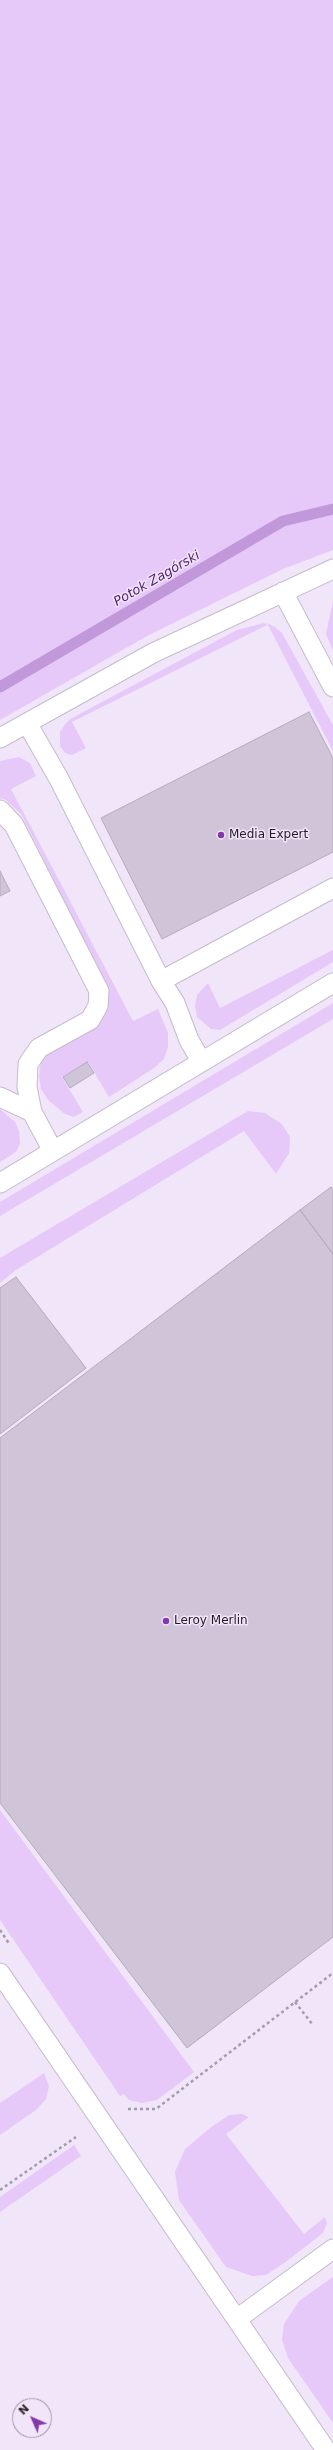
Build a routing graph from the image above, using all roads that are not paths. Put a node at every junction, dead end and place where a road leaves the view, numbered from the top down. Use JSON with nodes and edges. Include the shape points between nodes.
{"nodes":[{"id":1,"x":333,"y":569,"type":"edge"},
{"id":2,"x":283,"y":592,"type":"junction"},
{"id":3,"x":333,"y":687,"type":"edge"},
{"id":4,"x":27,"y":723,"type":"junction"},
{"id":5,"x":0,"y":738,"type":"edge"},
{"id":6,"x":0,"y":810,"type":"edge"},
{"id":7,"x":333,"y":888,"type":"edge"},
{"id":8,"x":161,"y":980,"type":"junction"},
{"id":9,"x":333,"y":982,"type":"edge"},
{"id":10,"x":201,"y":1061,"type":"junction"},
{"id":11,"x":0,"y":1097,"type":"edge"},
{"id":12,"x":32,"y":1112,"type":"junction"},
{"id":13,"x":53,"y":1151,"type":"junction"},
{"id":14,"x":0,"y":1183,"type":"edge"},
{"id":15,"x":0,"y":1973,"type":"edge"},
{"id":16,"x":333,"y":2249,"type":"edge"},
{"id":17,"x":236,"y":2319,"type":"junction"},
{"id":18,"x":326,"y":2450,"type":"edge"}],
"edges":[{"from":1,"to":2,"type":"lane"},
{"from":2,"to":3,"type":"lane"},
{"from":2,"to":4,"type":"lane","via":[[153,653]]},
{"from":4,"to":5,"type":"lane"},
{"from":4,"to":8,"type":"lane"},
{"from":6,"to":12,"type":"lane","via":[[14,825],[99,991],[98,1006],[90,1020],[39,1048],[28,1064],[27,1087]]},
{"from":7,"to":8,"type":"lane"},
{"from":8,"to":10,"type":"lane","via":[[175,1003],[189,1040]]},
{"from":9,"to":10,"type":"lane"},
{"from":10,"to":13,"type":"lane"},
{"from":11,"to":12,"type":"lane"},
{"from":12,"to":13,"type":"lane"},
{"from":13,"to":14,"type":"lane"},
{"from":15,"to":17,"type":"lane"},
{"from":16,"to":17,"type":"lane"},
{"from":17,"to":18,"type":"lane"}]}
